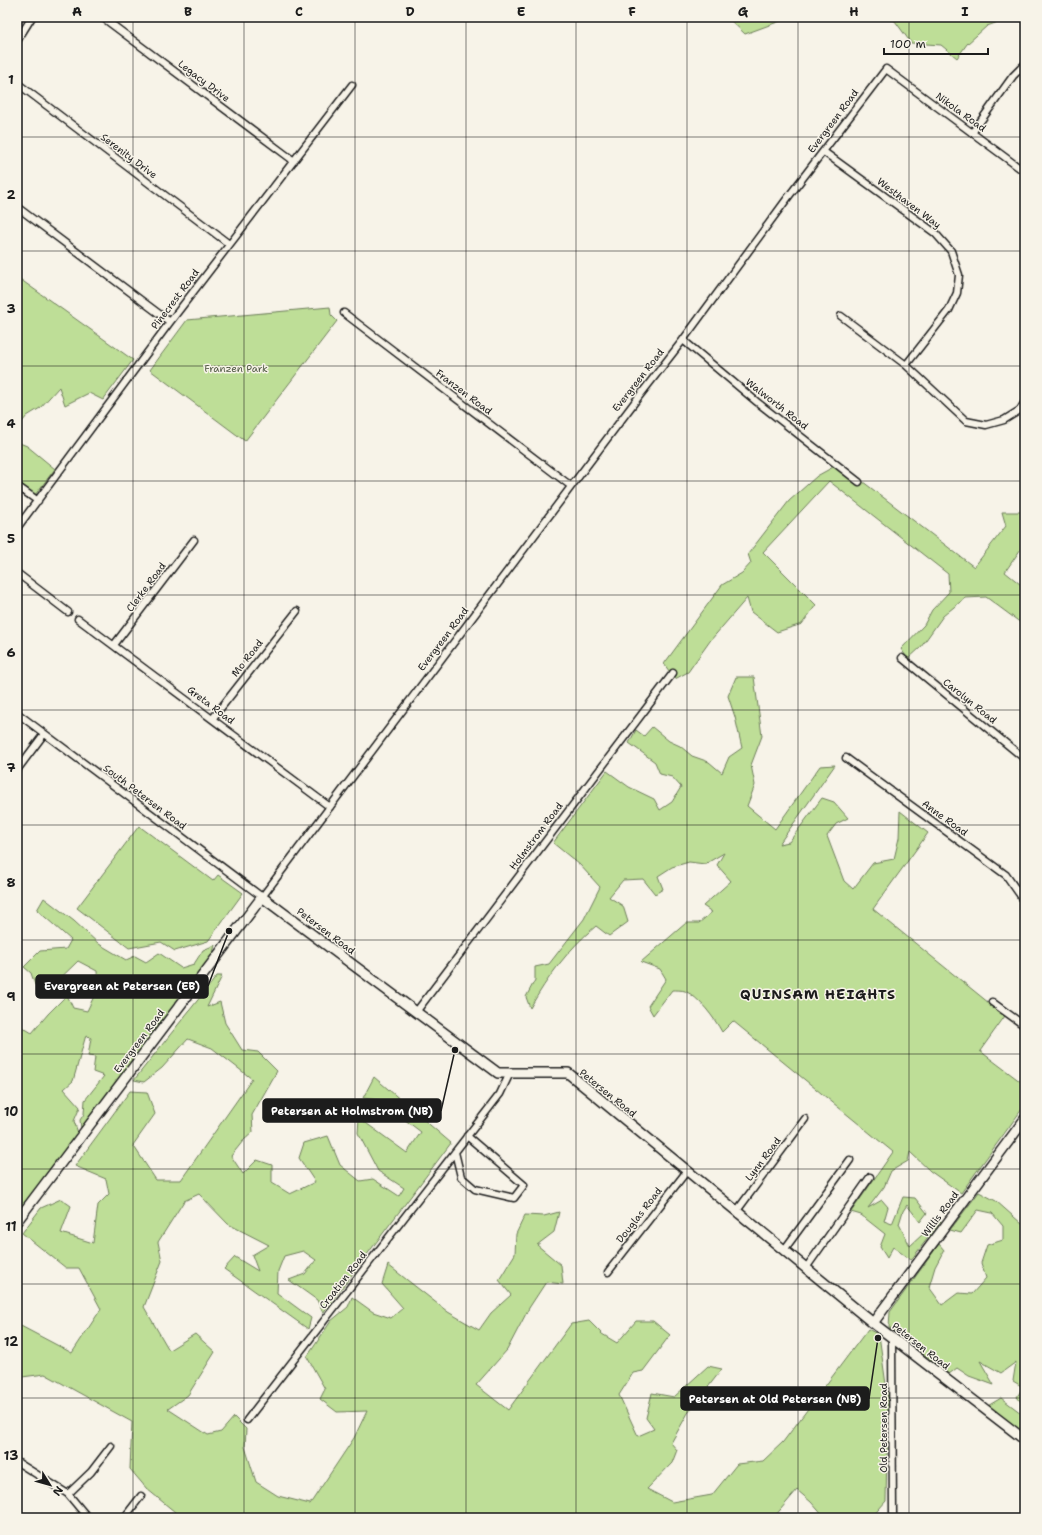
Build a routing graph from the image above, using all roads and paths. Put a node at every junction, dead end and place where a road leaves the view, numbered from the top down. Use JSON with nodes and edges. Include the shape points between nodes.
{"nodes":[{"id":1,"x":32,"y":17,"type":"edge"},
{"id":2,"x":102,"y":17,"type":"edge"},
{"id":3,"x":17,"y":41,"type":"edge"},
{"id":4,"x":1025,"y":64,"type":"edge"},
{"id":5,"x":886,"y":69,"type":"joint"},
{"id":6,"x":17,"y":83,"type":"edge"},
{"id":7,"x":352,"y":85,"type":"dead end"},
{"id":8,"x":972,"y":133,"type":"junction"},
{"id":9,"x":824,"y":152,"type":"junction"},
{"id":10,"x":294,"y":160,"type":"junction"},
{"id":11,"x":1025,"y":172,"type":"edge"},
{"id":12,"x":17,"y":207,"type":"edge"},
{"id":13,"x":229,"y":244,"type":"junction"},
{"id":14,"x":344,"y":313,"type":"dead end"},
{"id":15,"x":841,"y":316,"type":"dead end"},
{"id":16,"x":170,"y":322,"type":"junction"},
{"id":17,"x":683,"y":340,"type":"junction"},
{"id":18,"x":906,"y":365,"type":"junction"},
{"id":19,"x":1025,"y":402,"type":"edge"},
{"id":20,"x":859,"y":482,"type":"dead end"},
{"id":21,"x":17,"y":486,"type":"edge"},
{"id":22,"x":571,"y":486,"type":"junction"},
{"id":23,"x":38,"y":501,"type":"junction"},
{"id":24,"x":17,"y":528,"type":"edge"},
{"id":25,"x":194,"y":540,"type":"dead end"},
{"id":26,"x":17,"y":573,"type":"edge"},
{"id":27,"x":297,"y":611,"type":"dead end"},
{"id":28,"x":68,"y":612,"type":"dead end"},
{"id":29,"x":78,"y":619,"type":"dead end"},
{"id":30,"x":114,"y":645,"type":"junction"},
{"id":31,"x":902,"y":658,"type":"dead end"},
{"id":32,"x":672,"y":673,"type":"dead end"},
{"id":33,"x":17,"y":713,"type":"edge"},
{"id":34,"x":213,"y":718,"type":"junction"},
{"id":35,"x":44,"y":734,"type":"junction"},
{"id":36,"x":846,"y":758,"type":"dead end"},
{"id":37,"x":1025,"y":759,"type":"edge"},
{"id":38,"x":17,"y":770,"type":"edge"},
{"id":39,"x":330,"y":807,"type":"junction"},
{"id":40,"x":262,"y":897,"type":"junction"},
{"id":41,"x":1025,"y":902,"type":"edge"},
{"id":42,"x":992,"y":1002,"type":"dead end"},
{"id":43,"x":416,"y":1012,"type":"junction"},
{"id":44,"x":1025,"y":1026,"type":"edge"},
{"id":45,"x":510,"y":1073,"type":"junction"},
{"id":46,"x":805,"y":1118,"type":"dead end"},
{"id":47,"x":1025,"y":1119,"type":"edge"},
{"id":48,"x":467,"y":1136,"type":"junction"},
{"id":49,"x":455,"y":1152,"type":"junction"},
{"id":50,"x":850,"y":1160,"type":"dead end"},
{"id":51,"x":687,"y":1171,"type":"junction"},
{"id":52,"x":870,"y":1178,"type":"dead end"},
{"id":53,"x":736,"y":1212,"type":"junction"},
{"id":54,"x":17,"y":1222,"type":"edge"},
{"id":55,"x":784,"y":1250,"type":"junction"},
{"id":56,"x":806,"y":1268,"type":"junction"},
{"id":57,"x":608,"y":1272,"type":"dead end"},
{"id":58,"x":873,"y":1323,"type":"junction"},
{"id":59,"x":892,"y":1338,"type":"junction"},
{"id":60,"x":247,"y":1420,"type":"dead end"},
{"id":61,"x":1025,"y":1440,"type":"edge"},
{"id":62,"x":111,"y":1446,"type":"dead end"},
{"id":63,"x":17,"y":1462,"type":"edge"},
{"id":64,"x":68,"y":1494,"type":"junction"},
{"id":65,"x":141,"y":1496,"type":"dead end"},
{"id":66,"x":88,"y":1518,"type":"edge"},
{"id":67,"x":124,"y":1518,"type":"edge"},
{"id":68,"x":893,"y":1518,"type":"edge"}],
"edges":[{"from":1,"to":3,"type":"street"},
{"from":2,"to":10,"type":"street","name":"Legacy Drive"},
{"from":4,"to":8,"type":"street","via":[[1013,76]]},
{"from":5,"to":8,"type":"street","name":"Nikola Road"},
{"from":5,"to":9,"type":"street","name":"Evergreen Road"},
{"from":6,"to":13,"type":"street","name":"Serenity Drive"},
{"from":7,"to":10,"type":"street","name":"Pinecrest Road"},
{"from":8,"to":11,"type":"street","name":"Nikola Road"},
{"from":9,"to":17,"type":"street","name":"Evergreen Road"},
{"from":9,"to":18,"type":"street","name":"Westhaven Way","via":[[935,233],[951,251],[959,275],[957,293],[949,310]]},
{"from":10,"to":13,"type":"street","name":"Pinecrest Road"},
{"from":12,"to":16,"type":"street"},
{"from":13,"to":16,"type":"street","name":"Pinecrest Road"},
{"from":14,"to":22,"type":"street","name":"Franzen Road"},
{"from":15,"to":18,"type":"street"},
{"from":16,"to":23,"type":"street","name":"Pinecrest Road"},
{"from":17,"to":20,"type":"street","name":"Walworth Road"},
{"from":17,"to":22,"type":"street","name":"Evergreen Road"},
{"from":18,"to":19,"type":"street","via":[[966,421],[986,424],[1004,420],[1020,410]]},
{"from":21,"to":23,"type":"street"},
{"from":22,"to":39,"type":"street","name":"Evergreen Road"},
{"from":23,"to":24,"type":"street","name":"Pinecrest Road"},
{"from":25,"to":30,"type":"street","name":"Clerke Road"},
{"from":26,"to":28,"type":"street"},
{"from":27,"to":34,"type":"street","name":"Mo Road"},
{"from":29,"to":30,"type":"street","name":"Greta Road"},
{"from":30,"to":34,"type":"street","name":"Greta Road"},
{"from":31,"to":37,"type":"street","name":"Carolyn Road"},
{"from":32,"to":43,"type":"street","name":"Holmstrom Road"},
{"from":33,"to":35,"type":"street","name":"South Petersen Road"},
{"from":34,"to":39,"type":"street","name":"Greta Road"},
{"from":35,"to":38,"type":"street"},
{"from":35,"to":40,"type":"street","name":"South Petersen Road"},
{"from":36,"to":41,"type":"street","name":"Anne Road","via":[[1006,875]]},
{"from":39,"to":40,"type":"street","name":"Evergreen Road"},
{"from":40,"to":43,"type":"street","name":"Petersen Road"},
{"from":40,"to":54,"type":"street","name":"Evergreen Road"},
{"from":42,"to":44,"type":"street"},
{"from":43,"to":45,"type":"street","name":"Petersen Road","via":[[498,1073]]},
{"from":45,"to":48,"type":"street","name":"Croation Road","via":[[500,1094]]},
{"from":45,"to":51,"type":"street","name":"Petersen Road","via":[[568,1073]]},
{"from":46,"to":53,"type":"street","name":"Lynn Road"},
{"from":47,"to":58,"type":"street","name":"Willis Road"},
{"from":48,"to":49,"type":"street","name":"Croation Road"},
{"from":48,"to":49,"type":"street","via":[[524,1185],[514,1198],[475,1189],[461,1177]]},
{"from":49,"to":60,"type":"street","name":"Croation Road"},
{"from":50,"to":55,"type":"street"},
{"from":51,"to":53,"type":"street","name":"Petersen Road"},
{"from":51,"to":57,"type":"street","name":"Douglas Road"},
{"from":52,"to":56,"type":"street"},
{"from":53,"to":55,"type":"street","name":"Petersen Road"},
{"from":55,"to":56,"type":"street","name":"Petersen Road"},
{"from":56,"to":58,"type":"street","name":"Petersen Road"},
{"from":58,"to":59,"type":"street","name":"Petersen Road"},
{"from":59,"to":61,"type":"street","name":"Petersen Road"},
{"from":59,"to":68,"type":"street","name":"Old Petersen Road"},
{"from":62,"to":64,"type":"street","via":[[91,1472]]},
{"from":63,"to":64,"type":"street"},
{"from":64,"to":66,"type":"street"},
{"from":65,"to":67,"type":"street"}]}
